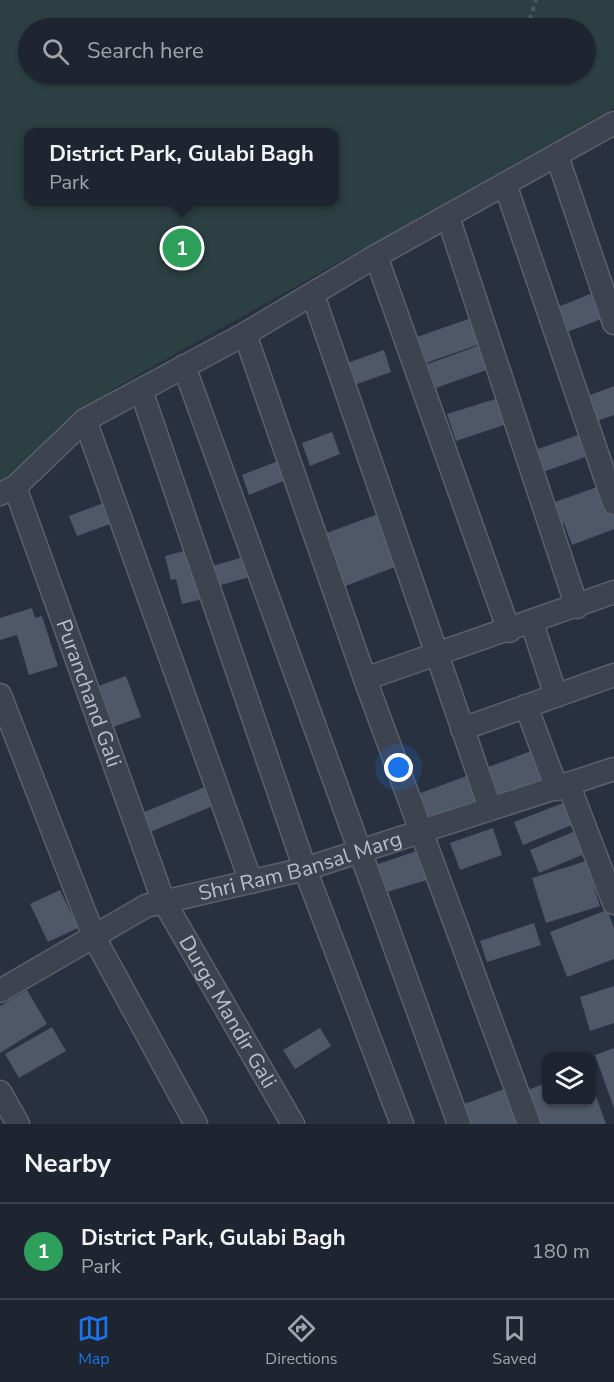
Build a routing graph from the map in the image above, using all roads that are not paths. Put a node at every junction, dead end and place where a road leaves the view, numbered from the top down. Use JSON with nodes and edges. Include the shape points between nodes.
{"nodes":[{"id":1,"x":614,"y":125,"type":"edge"},
{"id":2,"x":557,"y":156,"type":"junction"},
{"id":3,"x":505,"y":184,"type":"junction"},
{"id":4,"x":448,"y":217,"type":"junction"},
{"id":5,"x":376,"y":256,"type":"junction"},
{"id":6,"x":313,"y":295,"type":"junction"},
{"id":7,"x":614,"y":323,"type":"edge"},
{"id":8,"x":245,"y":334,"type":"junction"},
{"id":9,"x":184,"y":366,"type":"junction"},
{"id":10,"x":141,"y":390,"type":"junction"},
{"id":11,"x":85,"y":420,"type":"junction"},
{"id":12,"x":8,"y":490,"type":"edge"},
{"id":13,"x":614,"y":503,"type":"edge"},
{"id":14,"x":614,"y":592,"type":"edge"},
{"id":15,"x":577,"y":607,"type":"junction"},
{"id":16,"x":532,"y":623,"type":"junction"},
{"id":17,"x":509,"y":630,"type":"junction"},
{"id":18,"x":436,"y":656,"type":"junction"},
{"id":19,"x":614,"y":675,"type":"edge"},
{"id":20,"x":365,"y":679,"type":"junction"},
{"id":21,"x":0,"y":695,"type":"edge"},
{"id":22,"x":556,"y":696,"type":"junction"},
{"id":23,"x":526,"y":706,"type":"junction"},
{"id":24,"x":462,"y":729,"type":"junction"},
{"id":25,"x":614,"y":769,"type":"edge"},
{"id":26,"x":563,"y":788,"type":"junction"},
{"id":27,"x":490,"y":808,"type":"junction"},
{"id":28,"x":422,"y":831,"type":"junction"},
{"id":29,"x":359,"y":851,"type":"junction"},
{"id":30,"x":306,"y":869,"type":"junction"},
{"id":31,"x":251,"y":882,"type":"junction"},
{"id":32,"x":163,"y":900,"type":"junction"},
{"id":33,"x":614,"y":903,"type":"edge"},
{"id":34,"x":94,"y":937,"type":"junction"},
{"id":35,"x":0,"y":991,"type":"edge"},
{"id":36,"x":0,"y":1093,"type":"edge"},
{"id":37,"x":18,"y":1124,"type":"edge"},
{"id":38,"x":196,"y":1124,"type":"edge"},
{"id":39,"x":292,"y":1124,"type":"edge"},
{"id":40,"x":402,"y":1124,"type":"edge"},
{"id":41,"x":459,"y":1124,"type":"edge"},
{"id":42,"x":529,"y":1124,"type":"edge"}],
"edges":[{"from":1,"to":2,"type":"street"},
{"from":2,"to":3,"type":"street"},
{"from":2,"to":7,"type":"street"},
{"from":3,"to":4,"type":"street"},
{"from":3,"to":13,"type":"street"},
{"from":4,"to":5,"type":"street"},
{"from":4,"to":15,"type":"street"},
{"from":5,"to":6,"type":"street"},
{"from":5,"to":17,"type":"street"},
{"from":6,"to":8,"type":"street"},
{"from":6,"to":18,"type":"street"},
{"from":8,"to":9,"type":"street"},
{"from":8,"to":20,"type":"street"},
{"from":9,"to":10,"type":"street"},
{"from":9,"to":29,"type":"street"},
{"from":10,"to":11,"type":"street"},
{"from":10,"to":30,"type":"street"},
{"from":11,"to":12,"type":"street"},
{"from":11,"to":31,"type":"street"},
{"from":12,"to":32,"type":"street","name":"Puranchand Gali"},
{"from":14,"to":15,"type":"street"},
{"from":15,"to":16,"type":"street"},
{"from":16,"to":17,"type":"street"},
{"from":16,"to":22,"type":"street"},
{"from":17,"to":18,"type":"street"},
{"from":18,"to":20,"type":"street"},
{"from":18,"to":24,"type":"street"},
{"from":19,"to":22,"type":"street"},
{"from":20,"to":28,"type":"street"},
{"from":21,"to":34,"type":"street"},
{"from":22,"to":23,"type":"street"},
{"from":23,"to":24,"type":"street"},
{"from":23,"to":26,"type":"street"},
{"from":24,"to":27,"type":"street"},
{"from":25,"to":26,"type":"street","name":"Shri Ram Bansal Marg"},
{"from":26,"to":27,"type":"street","name":"Shri Ram Bansal Marg"},
{"from":26,"to":33,"type":"street"},
{"from":27,"to":28,"type":"street","name":"Shri Ram Bansal Marg"},
{"from":28,"to":29,"type":"street","name":"Shri Ram Bansal Marg"},
{"from":28,"to":42,"type":"street"},
{"from":29,"to":30,"type":"street","name":"Shri Ram Bansal Marg"},
{"from":29,"to":41,"type":"street"},
{"from":30,"to":31,"type":"street","name":"Shri Ram Bansal Marg"},
{"from":30,"to":40,"type":"street"},
{"from":31,"to":32,"type":"street","name":"Shri Ram Bansal Marg"},
{"from":32,"to":34,"type":"street","name":"Shri Ram Bansal Marg"},
{"from":32,"to":39,"type":"street","name":"Durga Mandir Gali"},
{"from":34,"to":35,"type":"street","name":"Shri Ram Bansal Marg"},
{"from":34,"to":38,"type":"street"},
{"from":36,"to":37,"type":"street"}]}
